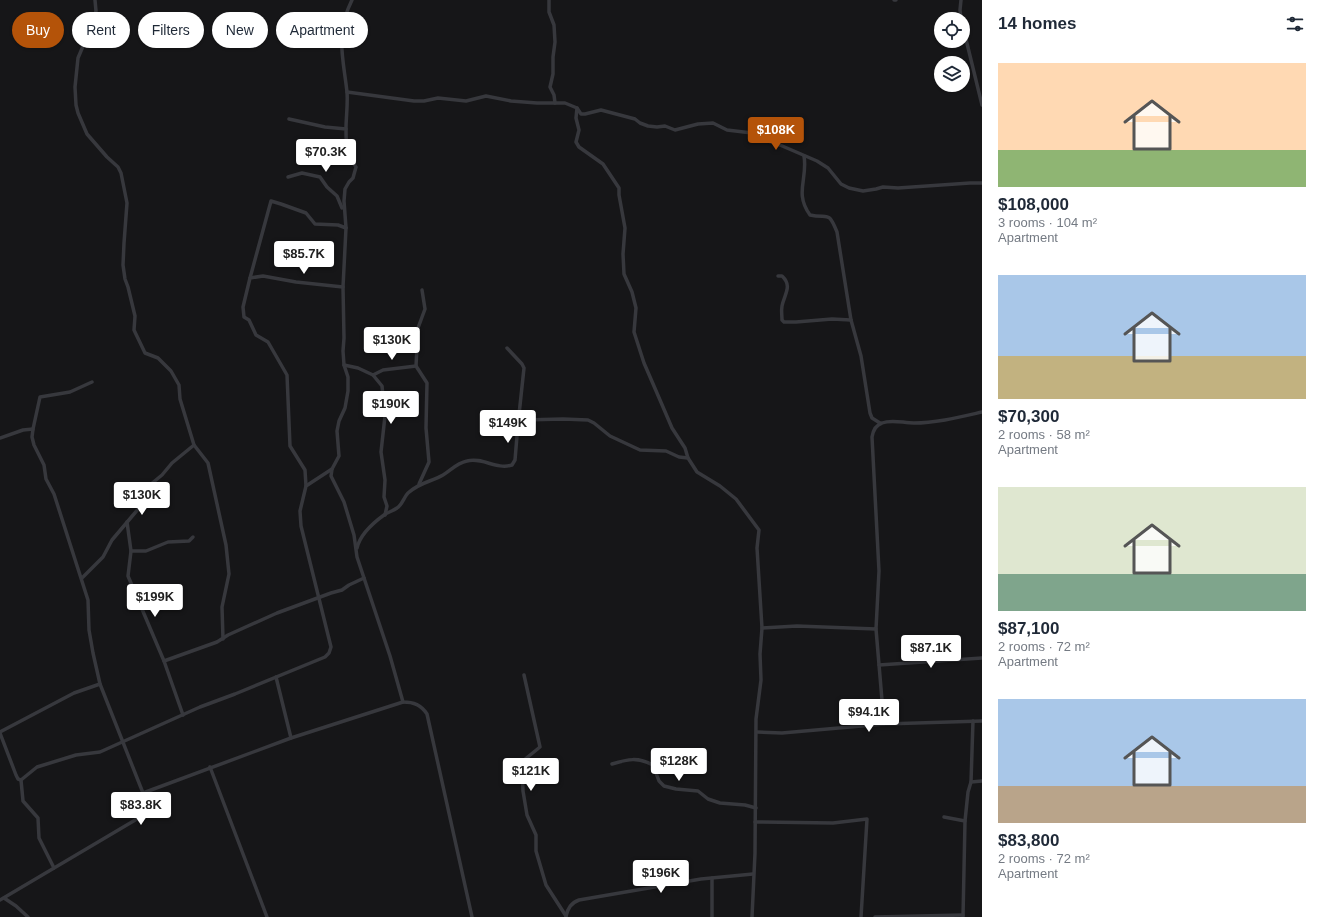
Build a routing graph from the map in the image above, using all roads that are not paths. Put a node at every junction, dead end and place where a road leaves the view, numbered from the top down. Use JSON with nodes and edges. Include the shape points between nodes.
{"nodes":[{"id":1,"x":95,"y":0,"type":"edge"},
{"id":2,"x":352,"y":0,"type":"edge"},
{"id":3,"x":549,"y":0,"type":"edge"},
{"id":4,"x":956,"y":0,"type":"edge"},
{"id":5,"x":960,"y":2,"type":"edge"},
{"id":6,"x":961,"y":12,"type":"edge"},
{"id":7,"x":968,"y":48,"type":"edge"},
{"id":8,"x":347,"y":92,"type":"junction"},
{"id":9,"x":555,"y":103,"type":"junction"},
{"id":10,"x":982,"y":105,"type":"edge"},
{"id":11,"x":577,"y":108,"type":"junction"},
{"id":12,"x":289,"y":119,"type":"dead end"},
{"id":13,"x":346,"y":129,"type":"junction"},
{"id":14,"x":804,"y":156,"type":"junction"},
{"id":15,"x":288,"y":177,"type":"dead end"},
{"id":16,"x":982,"y":184,"type":"edge"},
{"id":17,"x":344,"y":211,"type":"junction"},
{"id":18,"x":346,"y":228,"type":"junction"},
{"id":19,"x":778,"y":276,"type":"dead end"},
{"id":20,"x":250,"y":278,"type":"junction"},
{"id":21,"x":343,"y":287,"type":"junction"},
{"id":22,"x":422,"y":290,"type":"dead end"},
{"id":23,"x":851,"y":320,"type":"junction"},
{"id":24,"x":507,"y":348,"type":"dead end"},
{"id":25,"x":344,"y":365,"type":"junction"},
{"id":26,"x":416,"y":366,"type":"junction"},
{"id":27,"x":373,"y":375,"type":"junction"},
{"id":28,"x":92,"y":382,"type":"dead end"},
{"id":29,"x":982,"y":412,"type":"edge"},
{"id":30,"x":880,"y":423,"type":"junction"},
{"id":31,"x":518,"y":424,"type":"junction"},
{"id":32,"x":33,"y":429,"type":"junction"},
{"id":33,"x":0,"y":438,"type":"edge"},
{"id":34,"x":194,"y":445,"type":"junction"},
{"id":35,"x":688,"y":458,"type":"junction"},
{"id":36,"x":332,"y":469,"type":"junction"},
{"id":37,"x":419,"y":484,"type":"junction"},
{"id":38,"x":306,"y":486,"type":"junction"},
{"id":39,"x":384,"y":515,"type":"junction"},
{"id":40,"x":127,"y":522,"type":"junction"},
{"id":41,"x":193,"y":538,"type":"dead end"},
{"id":42,"x":356,"y":550,"type":"junction"},
{"id":43,"x":131,"y":551,"type":"junction"},
{"id":44,"x":82,"y":578,"type":"junction"},
{"id":45,"x":364,"y":578,"type":"junction"},
{"id":46,"x":320,"y":598,"type":"junction"},
{"id":47,"x":762,"y":628,"type":"junction"},
{"id":48,"x":876,"y":629,"type":"junction"},
{"id":49,"x":223,"y":639,"type":"junction"},
{"id":50,"x":982,"y":658,"type":"edge"},
{"id":51,"x":164,"y":660,"type":"junction"},
{"id":52,"x":879,"y":665,"type":"junction"},
{"id":53,"x":524,"y":675,"type":"dead end"},
{"id":54,"x":276,"y":677,"type":"junction"},
{"id":55,"x":100,"y":684,"type":"junction"},
{"id":56,"x":403,"y":702,"type":"junction"},
{"id":57,"x":183,"y":714,"type":"junction"},
{"id":58,"x":973,"y":721,"type":"junction"},
{"id":59,"x":982,"y":721,"type":"edge"},
{"id":60,"x":884,"y":724,"type":"junction"},
{"id":61,"x":757,"y":732,"type":"junction"},
{"id":62,"x":0,"y":733,"type":"edge"},
{"id":63,"x":291,"y":738,"type":"junction"},
{"id":64,"x":122,"y":741,"type":"junction"},
{"id":65,"x":612,"y":764,"type":"dead end"},
{"id":66,"x":210,"y":767,"type":"junction"},
{"id":67,"x":21,"y":780,"type":"junction"},
{"id":68,"x":982,"y":781,"type":"edge"},
{"id":69,"x":971,"y":782,"type":"junction"},
{"id":70,"x":143,"y":792,"type":"junction"},
{"id":71,"x":756,"y":808,"type":"junction"},
{"id":72,"x":944,"y":817,"type":"dead end"},
{"id":73,"x":965,"y":821,"type":"junction"},
{"id":74,"x":755,"y":822,"type":"junction"},
{"id":75,"x":54,"y":868,"type":"junction"},
{"id":76,"x":753,"y":874,"type":"junction"},
{"id":77,"x":712,"y":878,"type":"junction"},
{"id":78,"x":2,"y":899,"type":"edge"},
{"id":79,"x":963,"y":916,"type":"edge"},
{"id":80,"x":28,"y":917,"type":"edge"},
{"id":81,"x":268,"y":917,"type":"edge"},
{"id":82,"x":472,"y":917,"type":"edge"},
{"id":83,"x":566,"y":917,"type":"edge"},
{"id":84,"x":712,"y":917,"type":"edge"},
{"id":85,"x":752,"y":917,"type":"edge"},
{"id":86,"x":861,"y":917,"type":"edge"},
{"id":87,"x":875,"y":917,"type":"edge"},
{"id":88,"x":913,"y":917,"type":"edge"}],
"edges":[{"from":1,"to":34,"type":"street","via":[[96,11],[92,25],[78,58],[76,105],[88,134],[121,173],[127,203],[123,265],[135,316],[134,330],[145,353],[158,358],[171,371],[179,385],[180,399]]},
{"from":2,"to":8,"type":"street","via":[[342,31],[341,48]]},
{"from":3,"to":9,"type":"street","via":[[555,36],[550,88]]},
{"from":4,"to":5,"type":"street"},
{"from":5,"to":6,"type":"street"},
{"from":7,"to":10,"type":"street"},
{"from":8,"to":9,"type":"street","via":[[414,101],[438,98],[466,101],[486,96],[511,101]]},
{"from":8,"to":13,"type":"street"},
{"from":9,"to":11,"type":"street","via":[[565,103]]},
{"from":11,"to":14,"type":"street","via":[[581,114],[601,110],[630,117],[648,126],[665,126],[675,130],[713,123],[727,130],[752,133]]},
{"from":11,"to":35,"type":"street","via":[[579,130],[576,142],[603,164],[619,188],[625,228],[624,274],[636,308],[634,332],[644,363]]},
{"from":12,"to":13,"type":"street"},
{"from":13,"to":17,"type":"street","via":[[349,158],[356,167],[345,189]]},
{"from":14,"to":16,"type":"street","via":[[828,168],[841,184],[863,191],[883,187]]},
{"from":14,"to":23,"type":"street","via":[[801,197],[804,207],[810,214],[828,216],[832,219]]},
{"from":15,"to":17,"type":"street","via":[[302,173],[320,177],[337,196]]},
{"from":17,"to":18,"type":"street"},
{"from":18,"to":20,"type":"street","via":[[315,224],[306,213],[271,202]]},
{"from":18,"to":21,"type":"street"},
{"from":19,"to":23,"type":"street","via":[[782,276],[788,285],[782,307],[784,322]]},
{"from":20,"to":21,"type":"street","via":[[263,276]]},
{"from":20,"to":38,"type":"street","via":[[243,307],[244,318],[249,320],[256,335],[268,342],[287,375],[290,446],[305,470]]},
{"from":21,"to":25,"type":"street"},
{"from":22,"to":26,"type":"street","via":[[425,309],[418,328]]},
{"from":23,"to":30,"type":"street","via":[[861,356],[870,413],[872,418]]},
{"from":24,"to":31,"type":"street","via":[[524,368]]},
{"from":25,"to":27,"type":"street"},
{"from":25,"to":36,"type":"street","via":[[348,377],[348,391],[337,431],[339,456]]},
{"from":26,"to":27,"type":"street","via":[[383,370]]},
{"from":26,"to":37,"type":"street","via":[[427,383],[426,428],[429,462]]},
{"from":27,"to":39,"type":"street","via":[[382,386],[385,416],[381,452],[387,506]]},
{"from":28,"to":32,"type":"street","via":[[70,392],[40,397]]},
{"from":29,"to":30,"type":"street","via":[[914,423]]},
{"from":30,"to":48,"type":"street","via":[[873,430],[872,437],[879,571]]},
{"from":31,"to":35,"type":"street","via":[[523,420],[588,420],[610,436],[640,450],[666,451]]},
{"from":31,"to":37,"type":"street","via":[[515,460],[512,465],[498,467],[479,460],[468,460],[442,475]]},
{"from":32,"to":33,"type":"street"},
{"from":32,"to":44,"type":"street","via":[[34,445],[44,465],[46,479],[54,494]]},
{"from":34,"to":40,"type":"street","via":[[145,489],[139,508]]},
{"from":34,"to":49,"type":"street","via":[[208,463],[226,545],[229,574],[222,607]]},
{"from":35,"to":47,"type":"street","via":[[697,472],[736,499],[759,530],[756,548]]},
{"from":36,"to":38,"type":"street"},
{"from":36,"to":42,"type":"street","via":[[331,476],[344,502]]},
{"from":37,"to":39,"type":"street","via":[[407,494],[398,507]]},
{"from":38,"to":46,"type":"street","via":[[300,511]]},
{"from":39,"to":42,"type":"street","via":[[359,540]]},
{"from":40,"to":43,"type":"street"},
{"from":40,"to":44,"type":"street","via":[[112,540],[103,557]]},
{"from":41,"to":43,"type":"street","via":[[190,541],[168,542],[146,551]]},
{"from":42,"to":45,"type":"street"},
{"from":43,"to":51,"type":"street","via":[[128,576]]},
{"from":44,"to":55,"type":"street","via":[[88,600],[92,652]]},
{"from":45,"to":46,"type":"street"},
{"from":45,"to":56,"type":"street"},
{"from":46,"to":49,"type":"street","via":[[271,616]]},
{"from":46,"to":54,"type":"street","via":[[331,647],[329,653]]},
{"from":47,"to":48,"type":"street","via":[[797,626]]},
{"from":47,"to":61,"type":"street"},
{"from":48,"to":52,"type":"street"},
{"from":49,"to":51,"type":"street"},
{"from":50,"to":52,"type":"street"},
{"from":51,"to":57,"type":"street"},
{"from":52,"to":60,"type":"street"},
{"from":53,"to":83,"type":"street","via":[[540,747],[522,763],[527,815],[536,835],[536,851],[546,885]]},
{"from":54,"to":57,"type":"street"},
{"from":54,"to":63,"type":"street"},
{"from":55,"to":62,"type":"street","via":[[74,694]]},
{"from":55,"to":64,"type":"street"},
{"from":56,"to":63,"type":"street"},
{"from":56,"to":82,"type":"street","via":[[421,707],[427,714]]},
{"from":57,"to":64,"type":"street"},
{"from":58,"to":59,"type":"street"},
{"from":58,"to":60,"type":"street"},
{"from":58,"to":69,"type":"street"},
{"from":60,"to":61,"type":"street","via":[[782,733]]},
{"from":61,"to":71,"type":"street"},
{"from":62,"to":67,"type":"street","via":[[16,775]]},
{"from":63,"to":66,"type":"street"},
{"from":64,"to":67,"type":"street","via":[[100,752],[76,755],[38,767]]},
{"from":64,"to":70,"type":"street"},
{"from":65,"to":71,"type":"street","via":[[628,759],[646,762],[653,765],[659,781],[664,786],[698,791],[708,799],[720,803]]},
{"from":66,"to":70,"type":"street"},
{"from":66,"to":81,"type":"street"},
{"from":67,"to":75,"type":"street","via":[[23,801],[38,818],[39,838]]},
{"from":68,"to":69,"type":"street"},
{"from":69,"to":73,"type":"street"},
{"from":70,"to":75,"type":"street","via":[[146,810],[142,816]]},
{"from":71,"to":74,"type":"street"},
{"from":72,"to":73,"type":"street"},
{"from":73,"to":79,"type":"street"},
{"from":74,"to":76,"type":"street"},
{"from":74,"to":86,"type":"street","via":[[833,823],[867,819]]},
{"from":75,"to":78,"type":"street"},
{"from":76,"to":77,"type":"street"},
{"from":76,"to":85,"type":"street"},
{"from":77,"to":83,"type":"street","via":[[579,900],[568,908]]},
{"from":77,"to":84,"type":"street"},
{"from":78,"to":80,"type":"street","via":[[16,906]]},
{"from":79,"to":88,"type":"street"},
{"from":87,"to":88,"type":"street"}]}
